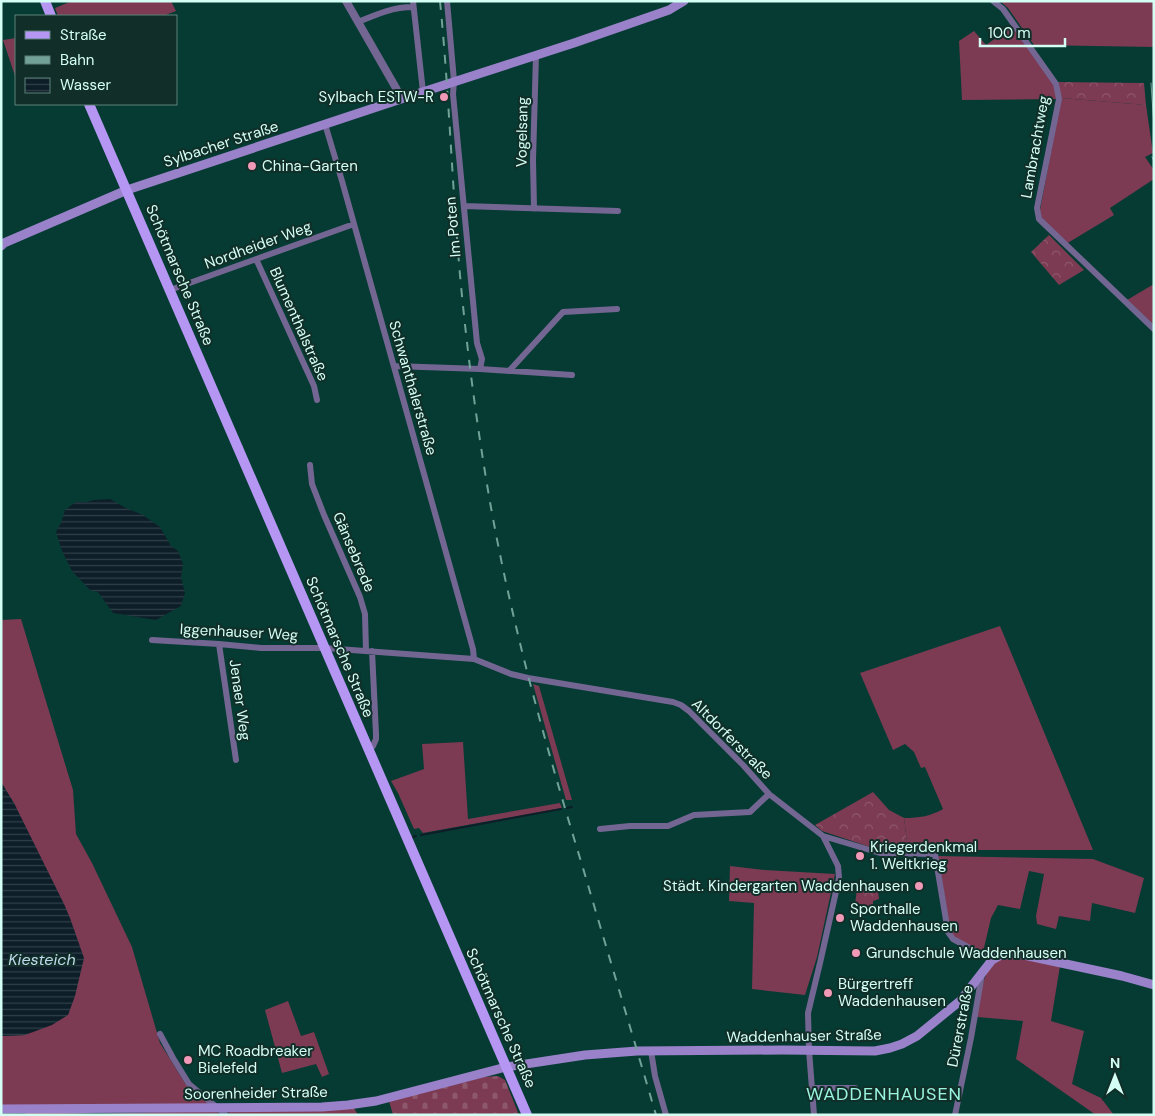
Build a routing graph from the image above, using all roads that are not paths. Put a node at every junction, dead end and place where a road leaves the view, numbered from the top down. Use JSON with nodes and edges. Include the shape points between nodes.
{"nodes":[{"id":1,"x":45,"y":1,"type":"edge"},
{"id":2,"x":346,"y":1,"type":"edge"},
{"id":3,"x":447,"y":1,"type":"edge"},
{"id":4,"x":684,"y":1,"type":"edge"},
{"id":5,"x":993,"y":1,"type":"edge"},
{"id":6,"x":413,"y":4,"type":"edge"},
{"id":7,"x":52,"y":15,"type":"edge"},
{"id":8,"x":358,"y":22,"type":"junction"},
{"id":9,"x":536,"y":55,"type":"junction"},
{"id":10,"x":454,"y":81,"type":"junction"},
{"id":11,"x":423,"y":92,"type":"junction"},
{"id":12,"x":401,"y":99,"type":"junction"},
{"id":13,"x":89,"y":105,"type":"edge"},
{"id":14,"x":325,"y":124,"type":"junction"},
{"id":15,"x":127,"y":190,"type":"junction"},
{"id":16,"x":464,"y":206,"type":"junction"},
{"id":17,"x":534,"y":208,"type":"junction"},
{"id":18,"x":618,"y":211,"type":"dead end"},
{"id":19,"x":354,"y":224,"type":"junction"},
{"id":20,"x":1,"y":246,"type":"edge"},
{"id":21,"x":256,"y":259,"type":"junction"},
{"id":22,"x":170,"y":290,"type":"junction"},
{"id":23,"x":617,"y":309,"type":"dead end"},
{"id":24,"x":1154,"y":330,"type":"edge"},
{"id":25,"x":394,"y":366,"type":"junction"},
{"id":26,"x":480,"y":369,"type":"junction"},
{"id":27,"x":509,"y":371,"type":"junction"},
{"id":28,"x":572,"y":375,"type":"dead end"},
{"id":29,"x":317,"y":400,"type":"dead end"},
{"id":30,"x":310,"y":466,"type":"dead end"},
{"id":31,"x":152,"y":640,"type":"dead end"},
{"id":32,"x":220,"y":644,"type":"junction"},
{"id":33,"x":324,"y":648,"type":"junction"},
{"id":34,"x":369,"y":651,"type":"junction"},
{"id":35,"x":474,"y":659,"type":"junction"},
{"id":36,"x":373,"y":746,"type":"dead end"},
{"id":37,"x":236,"y":760,"type":"dead end"},
{"id":38,"x":769,"y":794,"type":"junction"},
{"id":39,"x":600,"y":829,"type":"dead end"},
{"id":40,"x":823,"y":836,"type":"junction"},
{"id":41,"x":992,"y":960,"type":"junction"},
{"id":42,"x":983,"y":971,"type":"junction"},
{"id":43,"x":1154,"y":984,"type":"edge"},
{"id":44,"x":160,"y":1034,"type":"dead end"},
{"id":45,"x":808,"y":1050,"type":"junction"},
{"id":46,"x":651,"y":1051,"type":"junction"},
{"id":47,"x":506,"y":1067,"type":"junction"},
{"id":48,"x":812,"y":1088,"type":"junction"},
{"id":49,"x":855,"y":1088,"type":"dead end"},
{"id":50,"x":217,"y":1107,"type":"junction"},
{"id":51,"x":1,"y":1109,"type":"edge"},
{"id":52,"x":226,"y":1115,"type":"edge"},
{"id":53,"x":527,"y":1115,"type":"edge"},
{"id":54,"x":666,"y":1115,"type":"edge"},
{"id":55,"x":814,"y":1115,"type":"edge"},
{"id":56,"x":955,"y":1115,"type":"edge"}],
"edges":[{"from":1,"to":7,"type":"main road"},
{"from":2,"to":8,"type":"street"},
{"from":3,"to":10,"type":"street"},
{"from":4,"to":9,"type":"main road","name":"Sylbacher Straße","via":[[669,10]]},
{"from":5,"to":24,"type":"street","name":"Lambrachtweg","via":[[1003,9],[1056,84],[1059,99],[1037,208],[1039,219]]},
{"from":6,"to":8,"type":"street"},
{"from":6,"to":11,"type":"street"},
{"from":8,"to":12,"type":"street"},
{"from":9,"to":10,"type":"main road","name":"Sylbacher Straße"},
{"from":9,"to":17,"type":"street","name":"Vogelsang"},
{"from":10,"to":11,"type":"main road","name":"Sylbacher Straße"},
{"from":10,"to":16,"type":"street","name":"Im Poten"},
{"from":11,"to":12,"type":"main road","name":"Sylbacher Straße"},
{"from":12,"to":14,"type":"main road","name":"Sylbacher Straße"},
{"from":13,"to":15,"type":"main road","name":"Schötmarsche Straße"},
{"from":14,"to":15,"type":"main road","name":"Sylbacher Straße"},
{"from":14,"to":19,"type":"street","name":"Schwanthalerstraße"},
{"from":15,"to":20,"type":"main road","name":"Sylbacher Straße"},
{"from":15,"to":22,"type":"main road","name":"Schötmarsche Straße"},
{"from":16,"to":17,"type":"street"},
{"from":16,"to":26,"type":"street","name":"Im Poten","via":[[477,343],[482,359]]},
{"from":17,"to":18,"type":"street"},
{"from":19,"to":21,"type":"street","name":"Nordheider Weg"},
{"from":19,"to":25,"type":"street","name":"Schwanthalerstraße"},
{"from":21,"to":22,"type":"street","name":"Nordheider Weg"},
{"from":21,"to":29,"type":"street","name":"Blumenthalstraße","via":[[314,386]]},
{"from":22,"to":33,"type":"main road","name":"Schötmarsche Straße"},
{"from":23,"to":27,"type":"street","via":[[563,312]]},
{"from":25,"to":26,"type":"street"},
{"from":25,"to":35,"type":"street","name":"Schwanthalerstraße"},
{"from":26,"to":27,"type":"street"},
{"from":27,"to":28,"type":"street"},
{"from":30,"to":34,"type":"street","name":"Gänsebrede","via":[[312,484],[360,597]]},
{"from":31,"to":32,"type":"street","name":"Iggenhauser Weg"},
{"from":32,"to":33,"type":"street","name":"Iggenhauser Weg"},
{"from":32,"to":37,"type":"street","name":"Jenaer Weg"},
{"from":33,"to":34,"type":"street","name":"Altdorferstraße"},
{"from":33,"to":47,"type":"main road","name":"Schötmarsche Straße"},
{"from":34,"to":35,"type":"street","name":"Altdorferstraße"},
{"from":34,"to":36,"type":"street","name":"Gänsebrede","via":[[376,734]]},
{"from":35,"to":38,"type":"street","name":"Altdorferstraße","via":[[511,674],[681,705]]},
{"from":38,"to":39,"type":"street","via":[[750,812],[694,815],[668,826]]},
{"from":38,"to":40,"type":"street","name":"Altdorferstraße"},
{"from":40,"to":41,"type":"street","via":[[880,853],[935,854],[948,932],[953,939]]},
{"from":40,"to":45,"type":"street","name":"Altdorferstraße","via":[[838,866],[839,878],[808,1013]]},
{"from":41,"to":42,"type":"main road","name":"Waddenhauser Straße"},
{"from":41,"to":43,"type":"main road","via":[[1019,954]]},
{"from":42,"to":45,"type":"main road","name":"Waddenhauser Straße","via":[[960,1001],[917,1036],[902,1044],[875,1051]]},
{"from":42,"to":56,"type":"street","name":"Dürerstraße"},
{"from":44,"to":50,"type":"street","via":[[189,1084]]},
{"from":45,"to":46,"type":"main road","name":"Waddenhauser Straße"},
{"from":45,"to":48,"type":"street","name":"Altdorferstraße"},
{"from":46,"to":47,"type":"main road","name":"Waddenhauser Straße","via":[[586,1055]]},
{"from":46,"to":54,"type":"street"},
{"from":47,"to":50,"type":"main road","name":"Soorenheider Straße","via":[[348,1105]]},
{"from":47,"to":53,"type":"main road","name":"Schötmarsche Straße"},
{"from":48,"to":49,"type":"street"},
{"from":48,"to":55,"type":"street","name":"Altdorferstraße"},
{"from":50,"to":51,"type":"main road","name":"Soorenheider Straße"},
{"from":50,"to":52,"type":"street"}]}
